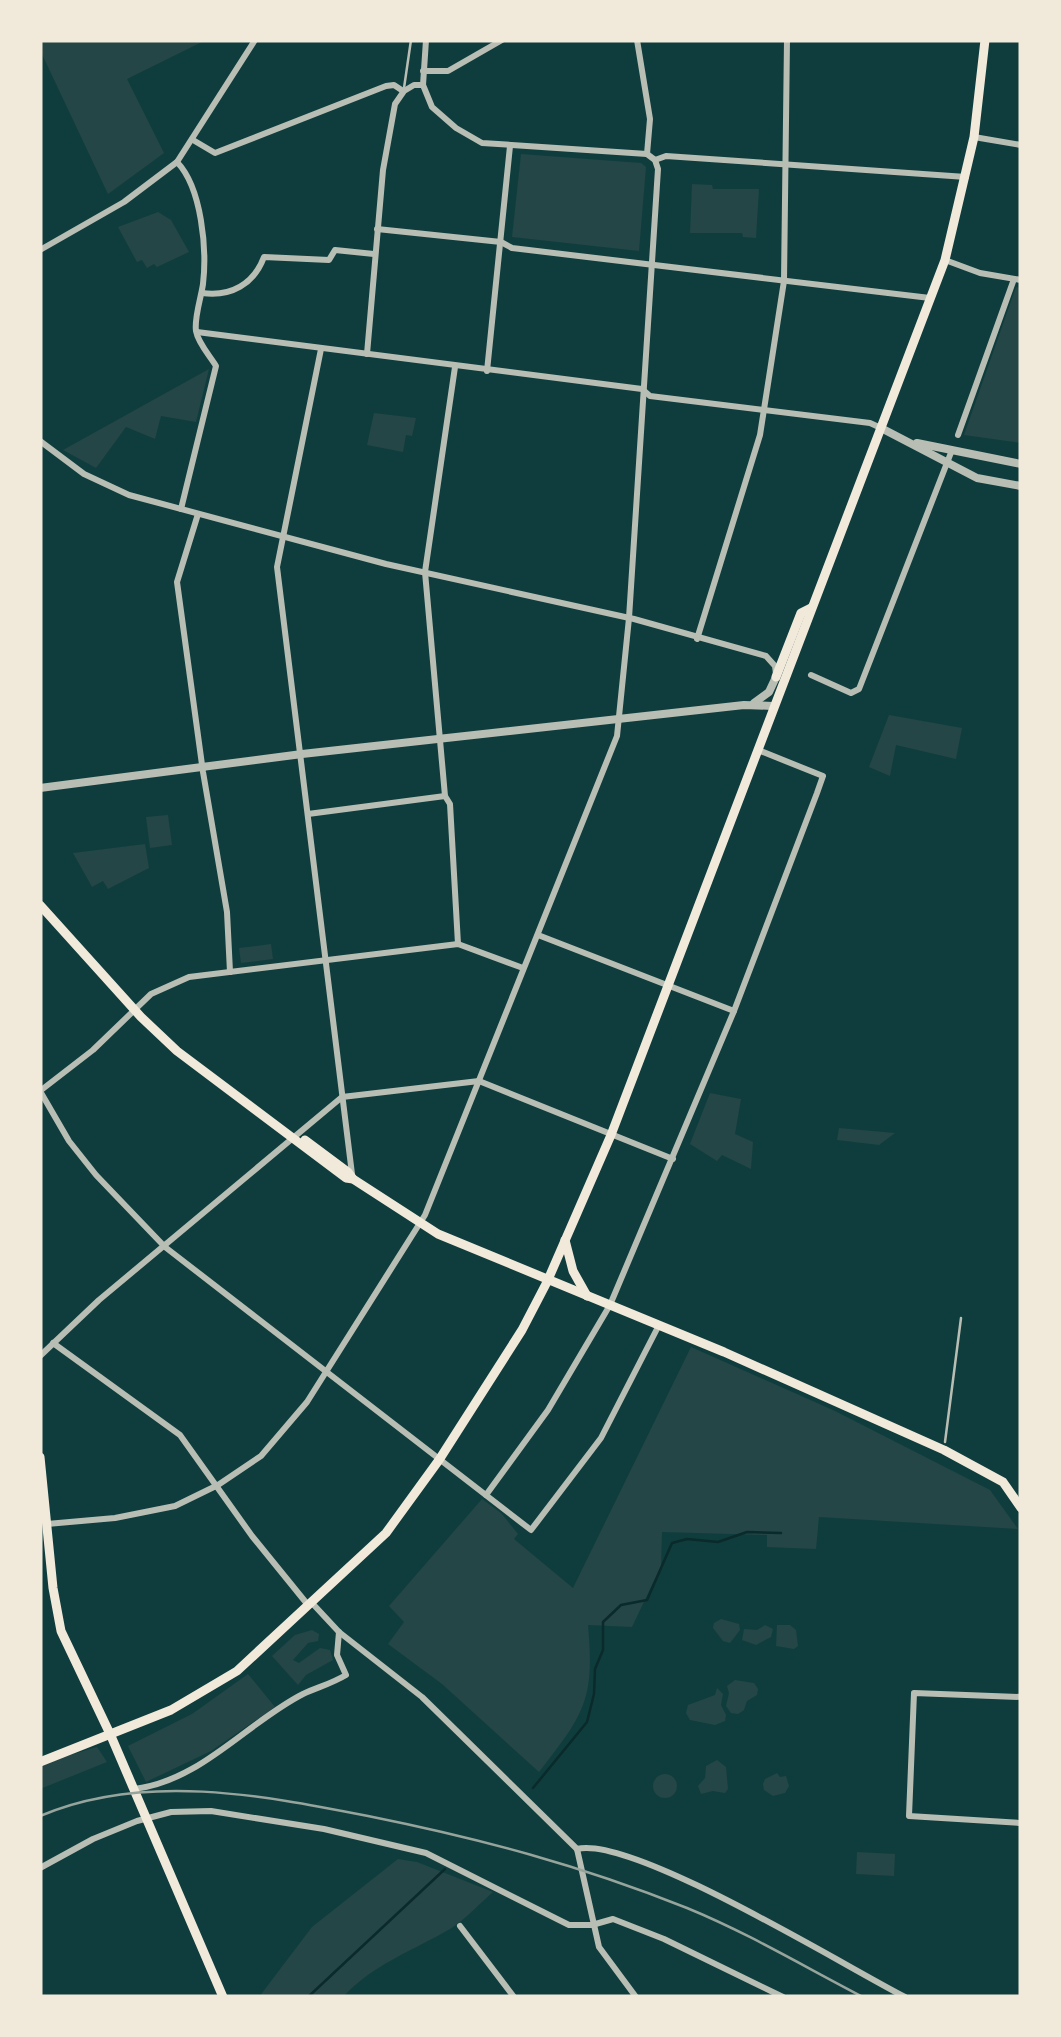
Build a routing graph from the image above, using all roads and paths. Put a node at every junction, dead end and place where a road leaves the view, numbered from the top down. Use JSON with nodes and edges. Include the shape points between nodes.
{"nodes":[{"id":1,"x":256,"y":40,"type":"edge"},
{"id":2,"x":411,"y":40,"type":"edge"},
{"id":3,"x":426,"y":40,"type":"edge"},
{"id":4,"x":502,"y":40,"type":"edge"},
{"id":5,"x":638,"y":40,"type":"edge"},
{"id":6,"x":787,"y":40,"type":"edge"},
{"id":7,"x":986,"y":40,"type":"edge"},
{"id":8,"x":423,"y":72,"type":"junction"},
{"id":9,"x":423,"y":86,"type":"junction"},
{"id":10,"x":404,"y":91,"type":"junction"},
{"id":11,"x":974,"y":136,"type":"junction"},
{"id":12,"x":193,"y":140,"type":"junction"},
{"id":13,"x":1021,"y":145,"type":"edge"},
{"id":14,"x":510,"y":146,"type":"junction"},
{"id":15,"x":647,"y":154,"type":"junction"},
{"id":16,"x":655,"y":160,"type":"junction"},
{"id":17,"x":177,"y":162,"type":"junction"},
{"id":18,"x":786,"y":164,"type":"junction"},
{"id":19,"x":966,"y":177,"type":"junction"},
{"id":20,"x":377,"y":229,"type":"junction"},
{"id":21,"x":501,"y":242,"type":"junction"},
{"id":22,"x":40,"y":250,"type":"edge"},
{"id":23,"x":374,"y":254,"type":"junction"},
{"id":24,"x":945,"y":260,"type":"junction"},
{"id":25,"x":651,"y":265,"type":"junction"},
{"id":26,"x":1018,"y":280,"type":"edge"},
{"id":27,"x":784,"y":281,"type":"junction"},
{"id":28,"x":202,"y":293,"type":"junction"},
{"id":29,"x":932,"y":298,"type":"junction"},
{"id":30,"x":196,"y":332,"type":"junction"},
{"id":31,"x":320,"y":350,"type":"junction"},
{"id":32,"x":367,"y":354,"type":"junction"},
{"id":33,"x":455,"y":367,"type":"junction"},
{"id":34,"x":487,"y":371,"type":"junction"},
{"id":35,"x":642,"y":390,"type":"junction"},
{"id":36,"x":765,"y":408,"type":"junction"},
{"id":37,"x":881,"y":428,"type":"junction"},
{"id":38,"x":958,"y":436,"type":"dead end"},
{"id":39,"x":40,"y":441,"type":"edge"},
{"id":40,"x":908,"y":441,"type":"junction"},
{"id":41,"x":952,"y":450,"type":"junction"},
{"id":42,"x":948,"y":464,"type":"junction"},
{"id":43,"x":1021,"y":464,"type":"edge"},
{"id":44,"x":1021,"y":486,"type":"edge"},
{"id":45,"x":181,"y":509,"type":"junction"},
{"id":46,"x":198,"y":514,"type":"junction"},
{"id":47,"x":284,"y":538,"type":"junction"},
{"id":48,"x":425,"y":572,"type":"junction"},
{"id":49,"x":811,"y":608,"type":"junction"},
{"id":50,"x":628,"y":618,"type":"junction"},
{"id":51,"x":697,"y":638,"type":"junction"},
{"id":52,"x":810,"y":675,"type":"dead end"},
{"id":53,"x":776,"y":678,"type":"junction"},
{"id":54,"x":852,"y":693,"type":"junction"},
{"id":55,"x":856,"y":702,"type":"dead end"},
{"id":56,"x":751,"y":705,"type":"junction"},
{"id":57,"x":773,"y":706,"type":"junction"},
{"id":58,"x":620,"y":720,"type":"junction"},
{"id":59,"x":440,"y":739,"type":"junction"},
{"id":60,"x":757,"y":749,"type":"junction"},
{"id":61,"x":302,"y":754,"type":"junction"},
{"id":62,"x":202,"y":767,"type":"junction"},
{"id":63,"x":40,"y":788,"type":"edge"},
{"id":64,"x":445,"y":796,"type":"junction"},
{"id":65,"x":308,"y":814,"type":"junction"},
{"id":66,"x":40,"y":905,"type":"edge"},
{"id":67,"x":538,"y":935,"type":"junction"},
{"id":68,"x":458,"y":944,"type":"junction"},
{"id":69,"x":327,"y":960,"type":"junction"},
{"id":70,"x":524,"y":968,"type":"junction"},
{"id":71,"x":230,"y":972,"type":"junction"},
{"id":72,"x":666,"y":987,"type":"junction"},
{"id":73,"x":133,"y":1008,"type":"junction"},
{"id":74,"x":734,"y":1011,"type":"junction"},
{"id":75,"x":479,"y":1081,"type":"junction"},
{"id":76,"x":40,"y":1091,"type":"edge"},
{"id":77,"x":342,"y":1098,"type":"junction"},
{"id":78,"x":611,"y":1135,"type":"junction"},
{"id":79,"x":295,"y":1136,"type":"junction"},
{"id":80,"x":674,"y":1159,"type":"junction"},
{"id":81,"x":353,"y":1179,"type":"junction"},
{"id":82,"x":421,"y":1224,"type":"junction"},
{"id":83,"x":565,"y":1240,"type":"junction"},
{"id":84,"x":165,"y":1247,"type":"junction"},
{"id":85,"x":547,"y":1282,"type":"junction"},
{"id":86,"x":587,"y":1296,"type":"junction"},
{"id":87,"x":610,"y":1305,"type":"junction"},
{"id":88,"x":961,"y":1318,"type":"dead end"},
{"id":89,"x":660,"y":1324,"type":"junction"},
{"id":90,"x":53,"y":1343,"type":"junction"},
{"id":91,"x":40,"y":1356,"type":"edge"},
{"id":92,"x":327,"y":1372,"type":"junction"},
{"id":93,"x":945,"y":1442,"type":"dead end"},
{"id":94,"x":40,"y":1457,"type":"edge"},
{"id":95,"x":440,"y":1460,"type":"junction"},
{"id":96,"x":218,"y":1485,"type":"junction"},
{"id":97,"x":486,"y":1495,"type":"junction"},
{"id":98,"x":1021,"y":1508,"type":"edge"},
{"id":99,"x":47,"y":1524,"type":"junction"},
{"id":100,"x":310,"y":1605,"type":"junction"},
{"id":101,"x":339,"y":1632,"type":"junction"},
{"id":102,"x":1021,"y":1696,"type":"edge"},
{"id":103,"x":111,"y":1736,"type":"junction"},
{"id":104,"x":40,"y":1762,"type":"edge"},
{"id":105,"x":133,"y":1790,"type":"junction"},
{"id":106,"x":143,"y":1814,"type":"junction"},
{"id":107,"x":1021,"y":1823,"type":"edge"},
{"id":108,"x":577,"y":1850,"type":"junction"},
{"id":109,"x":40,"y":1868,"type":"edge"},
{"id":110,"x":592,"y":1925,"type":"junction"},
{"id":111,"x":460,"y":1926,"type":"dead end"},
{"id":112,"x":222,"y":1997,"type":"edge"},
{"id":113,"x":514,"y":1997,"type":"edge"},
{"id":114,"x":636,"y":1997,"type":"edge"},
{"id":115,"x":783,"y":1997,"type":"edge"},
{"id":116,"x":904,"y":1997,"type":"edge"}],
"edges":[{"from":1,"to":12,"type":"street"},
{"from":2,"to":10,"type":"lane"},
{"from":3,"to":8,"type":"street"},
{"from":4,"to":8,"type":"street","via":[[448,70]]},
{"from":5,"to":15,"type":"street","via":[[650,120]]},
{"from":6,"to":18,"type":"street"},
{"from":7,"to":11,"type":"main road"},
{"from":8,"to":9,"type":"street"},
{"from":9,"to":10,"type":"street"},
{"from":9,"to":14,"type":"street","via":[[432,107],[456,128],[482,144]]},
{"from":10,"to":12,"type":"street","via":[[386,86],[230,150],[215,153]]},
{"from":10,"to":20,"type":"street","via":[[394,104]]},
{"from":11,"to":13,"type":"street"},
{"from":11,"to":19,"type":"main road"},
{"from":12,"to":17,"type":"street"},
{"from":14,"to":15,"type":"street"},
{"from":14,"to":21,"type":"street"},
{"from":15,"to":16,"type":"street"},
{"from":16,"to":18,"type":"street"},
{"from":16,"to":25,"type":"street"},
{"from":17,"to":22,"type":"street","via":[[124,202]]},
{"from":17,"to":28,"type":"street","via":[[186,172],[205,242]]},
{"from":18,"to":19,"type":"street"},
{"from":18,"to":27,"type":"street"},
{"from":19,"to":24,"type":"main road"},
{"from":20,"to":21,"type":"street"},
{"from":20,"to":23,"type":"street"},
{"from":21,"to":25,"type":"street"},
{"from":21,"to":34,"type":"street"},
{"from":23,"to":28,"type":"street","via":[[335,250],[329,260],[264,257],[240,288]]},
{"from":23,"to":32,"type":"street"},
{"from":24,"to":26,"type":"street"},
{"from":24,"to":29,"type":"main road"},
{"from":25,"to":27,"type":"street"},
{"from":25,"to":35,"type":"street"},
{"from":26,"to":38,"type":"street"},
{"from":27,"to":29,"type":"street"},
{"from":27,"to":36,"type":"street"},
{"from":28,"to":30,"type":"street"},
{"from":29,"to":37,"type":"main road"},
{"from":30,"to":31,"type":"street"},
{"from":30,"to":45,"type":"street","via":[[216,366]]},
{"from":31,"to":32,"type":"street"},
{"from":31,"to":47,"type":"street"},
{"from":32,"to":33,"type":"street"},
{"from":33,"to":34,"type":"street"},
{"from":33,"to":48,"type":"street"},
{"from":34,"to":35,"type":"street"},
{"from":35,"to":36,"type":"street"},
{"from":35,"to":50,"type":"street"},
{"from":36,"to":37,"type":"street"},
{"from":36,"to":51,"type":"street"},
{"from":37,"to":40,"type":"street"},
{"from":37,"to":49,"type":"main road"},
{"from":39,"to":45,"type":"street","via":[[84,474]]},
{"from":40,"to":41,"type":"street"},
{"from":40,"to":42,"type":"street"},
{"from":41,"to":42,"type":"street"},
{"from":41,"to":43,"type":"street"},
{"from":42,"to":44,"type":"street"},
{"from":42,"to":54,"type":"street"},
{"from":45,"to":46,"type":"street"},
{"from":46,"to":47,"type":"street"},
{"from":46,"to":62,"type":"street","via":[[177,582]]},
{"from":47,"to":48,"type":"street"},
{"from":47,"to":61,"type":"street","via":[[277,567]]},
{"from":48,"to":50,"type":"street"},
{"from":48,"to":59,"type":"street"},
{"from":49,"to":53,"type":"main road","via":[[802,613]]},
{"from":49,"to":57,"type":"main road"},
{"from":50,"to":51,"type":"street"},
{"from":50,"to":58,"type":"street"},
{"from":51,"to":53,"type":"street","via":[[766,656]]},
{"from":52,"to":54,"type":"street"},
{"from":53,"to":56,"type":"street"},
{"from":54,"to":55,"type":"lane"},
{"from":56,"to":57,"type":"street"},
{"from":56,"to":58,"type":"street"},
{"from":57,"to":60,"type":"main road"},
{"from":58,"to":59,"type":"street"},
{"from":58,"to":67,"type":"street"},
{"from":59,"to":61,"type":"street"},
{"from":59,"to":64,"type":"street"},
{"from":60,"to":72,"type":"main road"},
{"from":60,"to":74,"type":"street","via":[[823,776]]},
{"from":61,"to":62,"type":"street"},
{"from":61,"to":65,"type":"street"},
{"from":62,"to":63,"type":"street"},
{"from":62,"to":71,"type":"street","via":[[227,912]]},
{"from":64,"to":65,"type":"street"},
{"from":64,"to":68,"type":"street"},
{"from":65,"to":69,"type":"street"},
{"from":66,"to":73,"type":"main road"},
{"from":67,"to":70,"type":"street"},
{"from":67,"to":72,"type":"street"},
{"from":68,"to":69,"type":"street"},
{"from":68,"to":70,"type":"street"},
{"from":69,"to":71,"type":"street"},
{"from":69,"to":77,"type":"street"},
{"from":70,"to":75,"type":"street"},
{"from":71,"to":73,"type":"street","via":[[172,983]]},
{"from":72,"to":74,"type":"street"},
{"from":72,"to":78,"type":"main road"},
{"from":73,"to":76,"type":"street"},
{"from":73,"to":79,"type":"main road","via":[[177,1050]]},
{"from":74,"to":80,"type":"street"},
{"from":75,"to":77,"type":"street"},
{"from":75,"to":78,"type":"street"},
{"from":75,"to":82,"type":"street"},
{"from":76,"to":84,"type":"street","via":[[96,1175]]},
{"from":77,"to":79,"type":"street"},
{"from":77,"to":81,"type":"street"},
{"from":78,"to":80,"type":"street"},
{"from":78,"to":83,"type":"main road"},
{"from":79,"to":81,"type":"main road"},
{"from":79,"to":84,"type":"street"},
{"from":80,"to":87,"type":"street"},
{"from":81,"to":82,"type":"main road"},
{"from":82,"to":85,"type":"main road"},
{"from":82,"to":92,"type":"street"},
{"from":83,"to":85,"type":"main road"},
{"from":83,"to":86,"type":"main road"},
{"from":84,"to":90,"type":"street"},
{"from":84,"to":92,"type":"street"},
{"from":85,"to":86,"type":"main road"},
{"from":85,"to":95,"type":"main road"},
{"from":86,"to":87,"type":"main road"},
{"from":87,"to":89,"type":"main road"},
{"from":87,"to":97,"type":"street","via":[[548,1410]]},
{"from":88,"to":93,"type":"lane"},
{"from":89,"to":97,"type":"street","via":[[601,1438],[531,1530]]},
{"from":89,"to":98,"type":"main road","via":[[944,1450],[1003,1482]]},
{"from":90,"to":91,"type":"street"},
{"from":90,"to":96,"type":"street","via":[[180,1435]]},
{"from":92,"to":95,"type":"street"},
{"from":92,"to":96,"type":"street","via":[[261,1456]]},
{"from":94,"to":99,"type":"main road"},
{"from":95,"to":97,"type":"street"},
{"from":95,"to":100,"type":"main road","via":[[386,1533]]},
{"from":96,"to":99,"type":"street","via":[[151,1512]]},
{"from":96,"to":100,"type":"street"},
{"from":99,"to":103,"type":"main road","via":[[62,1631]]},
{"from":100,"to":101,"type":"street"},
{"from":100,"to":103,"type":"main road","via":[[237,1671]]},
{"from":101,"to":105,"type":"street","via":[[337,1654],[346,1675],[303,1694],[209,1760]]},
{"from":101,"to":108,"type":"street","via":[[422,1697]]},
{"from":102,"to":107,"type":"street","via":[[914,1693],[909,1816]]},
{"from":103,"to":104,"type":"main road"},
{"from":103,"to":105,"type":"main road"},
{"from":105,"to":106,"type":"main road"},
{"from":106,"to":109,"type":"street"},
{"from":106,"to":110,"type":"street","via":[[212,1810],[368,1838],[426,1853],[569,1926]]},
{"from":106,"to":112,"type":"main road"},
{"from":108,"to":110,"type":"street"},
{"from":108,"to":116,"type":"street","via":[[610,1850],[677,1878]]},
{"from":110,"to":114,"type":"street","via":[[599,1947]]},
{"from":110,"to":115,"type":"street","via":[[625,1923]]},
{"from":111,"to":113,"type":"street"}]}
